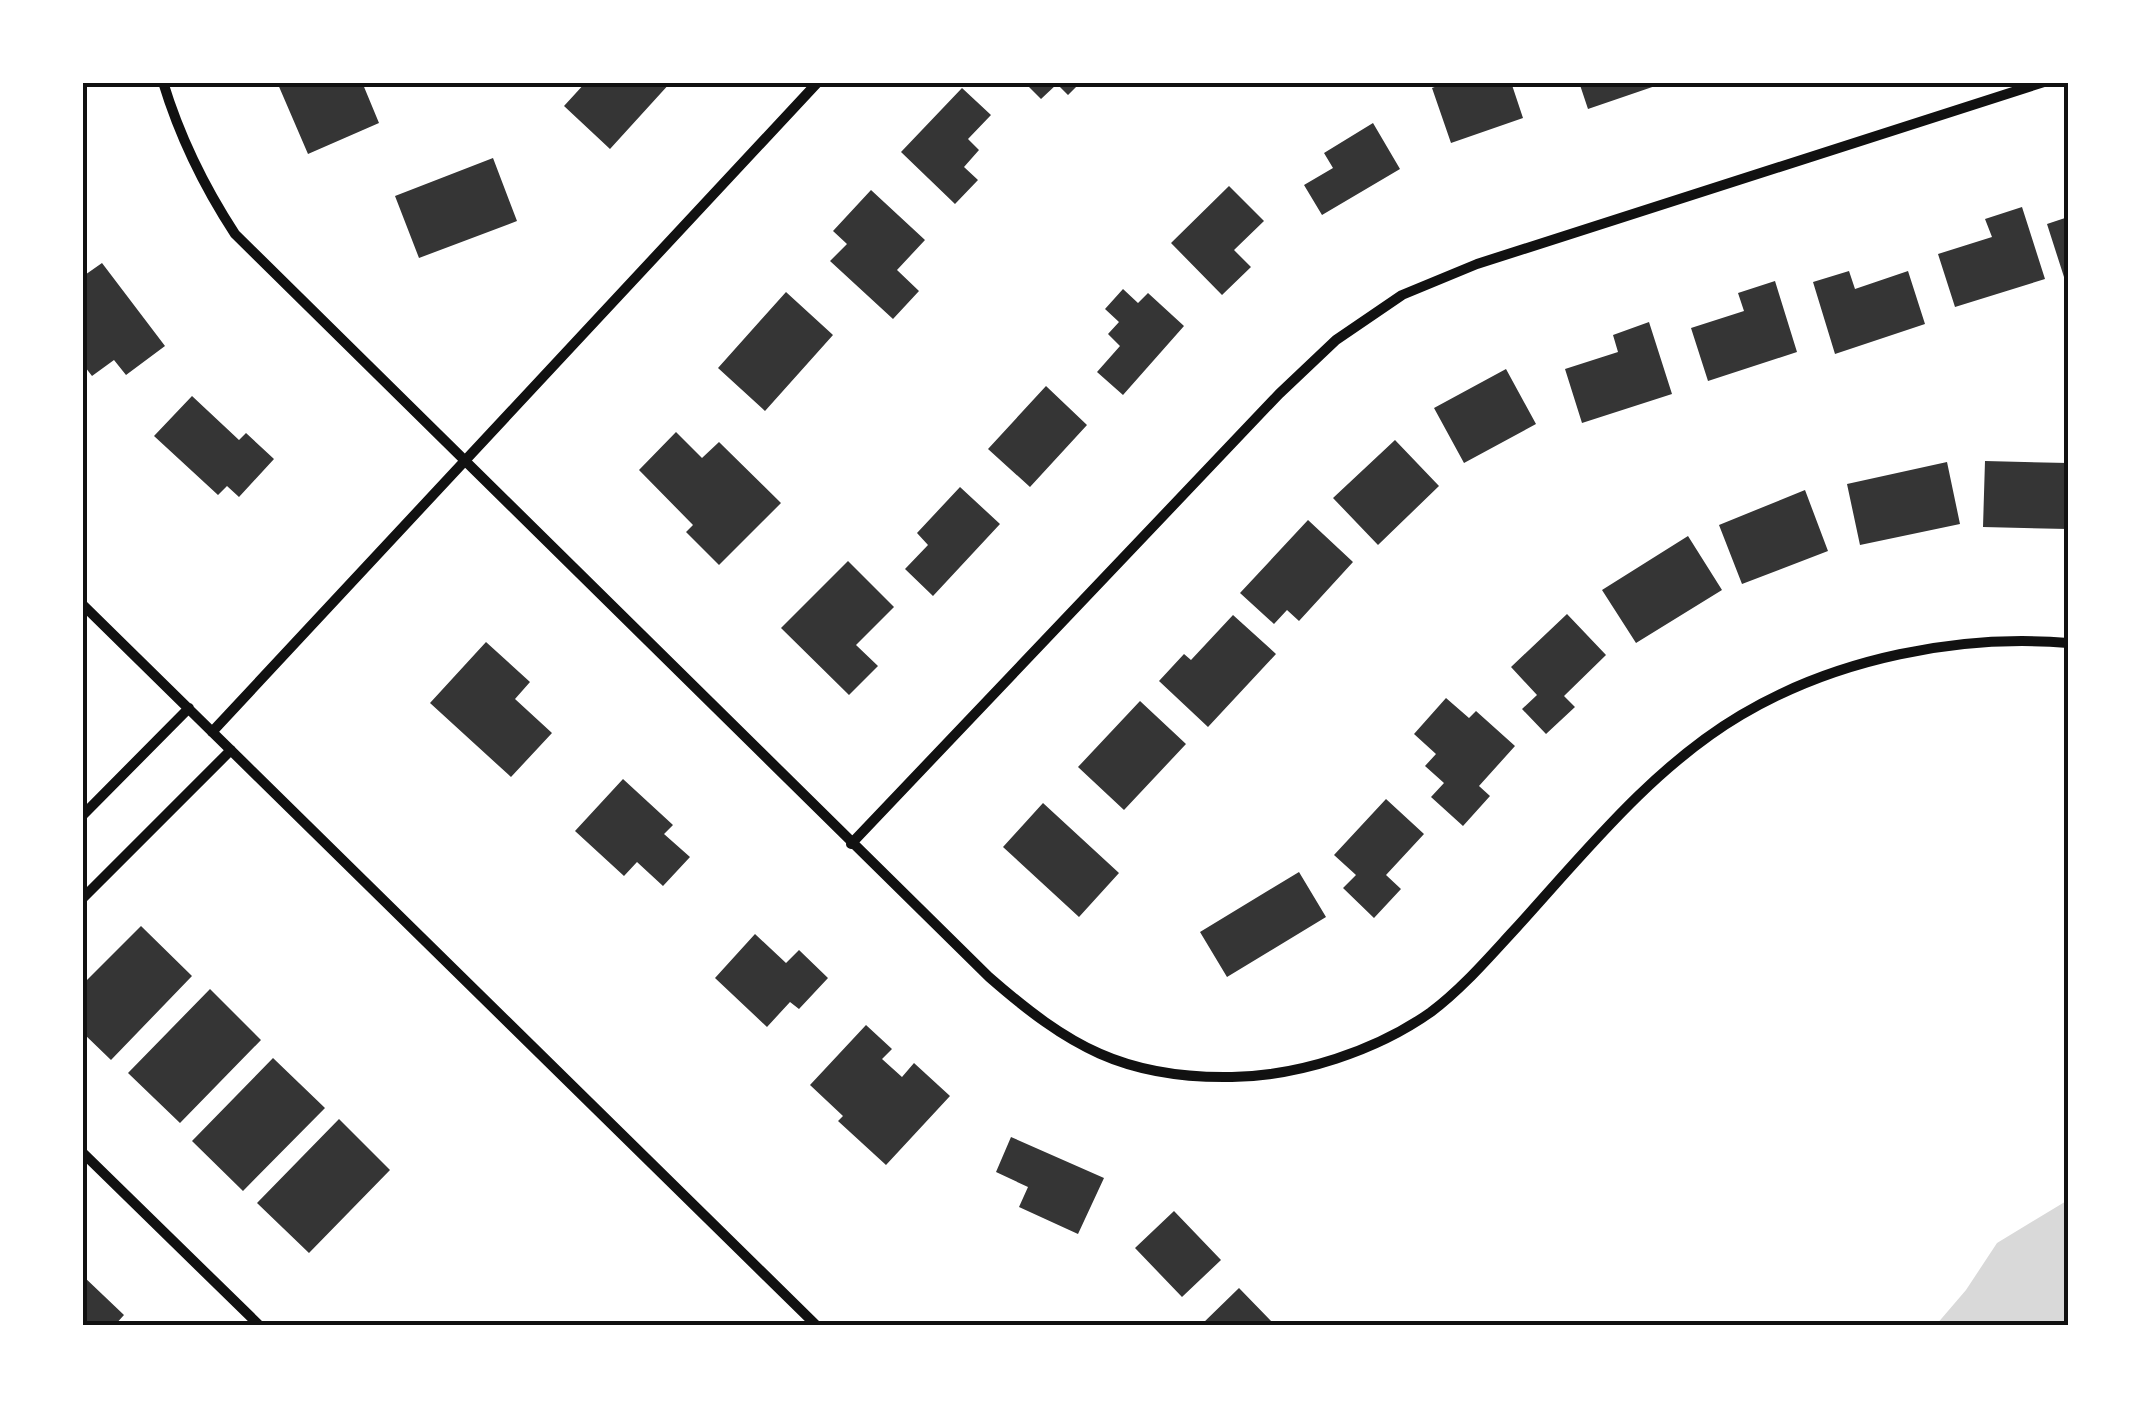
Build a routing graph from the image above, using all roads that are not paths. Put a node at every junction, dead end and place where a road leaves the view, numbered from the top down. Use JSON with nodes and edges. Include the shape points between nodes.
{"nodes":[{"id":1,"x":163,"y":82,"type":"edge"},
{"id":2,"x":818,"y":82,"type":"edge"},
{"id":3,"x":2044,"y":82,"type":"edge"},
{"id":4,"x":466,"y":460,"type":"junction"},
{"id":5,"x":82,"y":604,"type":"edge"},
{"id":6,"x":2068,"y":643,"type":"edge"},
{"id":7,"x":189,"y":708,"type":"junction"},
{"id":8,"x":212,"y":732,"type":"junction"},
{"id":9,"x":230,"y":750,"type":"junction"},
{"id":10,"x":82,"y":816,"type":"edge"},
{"id":11,"x":851,"y":844,"type":"junction"},
{"id":12,"x":82,"y":900,"type":"edge"},
{"id":13,"x":82,"y":1152,"type":"edge"},
{"id":14,"x":260,"y":1326,"type":"edge"},
{"id":15,"x":817,"y":1326,"type":"edge"}],
"edges":[{"from":1,"to":4,"type":"street","via":[[178,132],[235,234]]},
{"from":2,"to":4,"type":"street"},
{"from":3,"to":11,"type":"street","via":[[1477,264],[1402,295],[1336,340],[1279,394]]},
{"from":4,"to":8,"type":"street"},
{"from":4,"to":11,"type":"street"},
{"from":5,"to":7,"type":"street"},
{"from":6,"to":11,"type":"street","via":[[1972,642],[1892,656],[1814,680],[1741,715],[1666,771],[1430,1012],[1347,1054],[1256,1077],[1201,1078],[1084,1049],[988,978]]},
{"from":7,"to":8,"type":"street"},
{"from":7,"to":10,"type":"street"},
{"from":8,"to":9,"type":"street"},
{"from":9,"to":12,"type":"street"},
{"from":9,"to":15,"type":"street"},
{"from":13,"to":14,"type":"street"}]}
